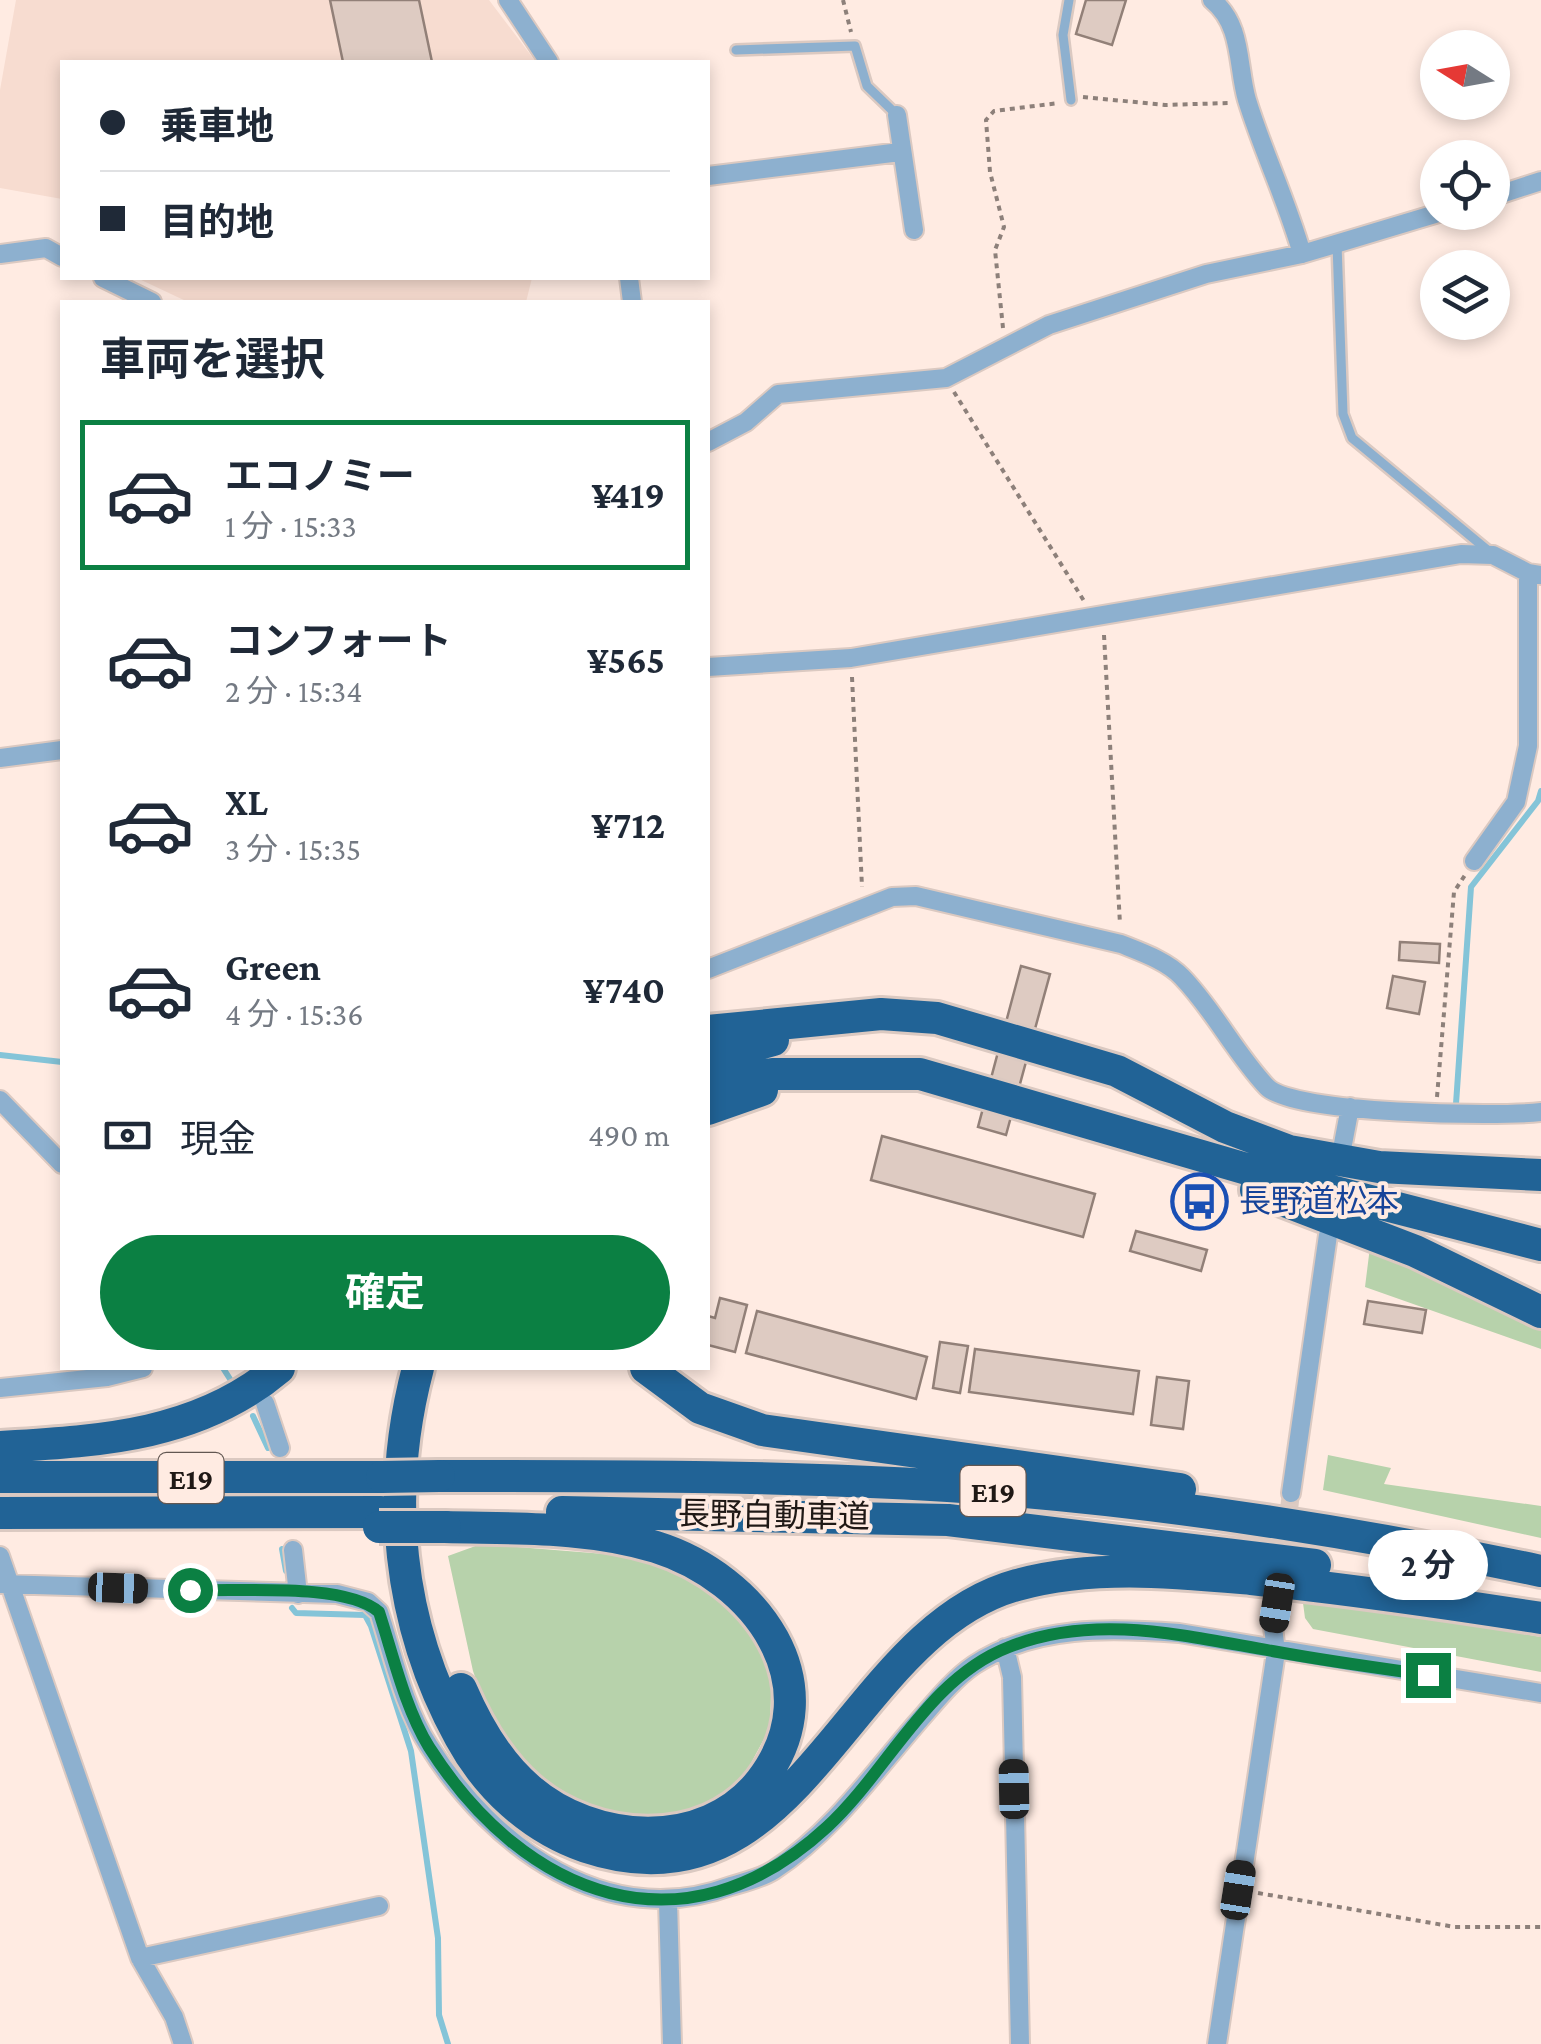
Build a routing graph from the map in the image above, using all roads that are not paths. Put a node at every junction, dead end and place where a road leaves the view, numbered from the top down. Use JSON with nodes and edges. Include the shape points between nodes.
{"nodes":[{"id":1,"x":508,"y":0,"type":"edge"},
{"id":2,"x":1069,"y":0,"type":"edge"},
{"id":3,"x":1212,"y":0,"type":"edge"},
{"id":4,"x":736,"y":50,"type":"dead end"},
{"id":5,"x":548,"y":60,"type":"edge"},
{"id":6,"x":1071,"y":100,"type":"road end"},
{"id":7,"x":897,"y":115,"type":"joint"},
{"id":8,"x":900,"y":152,"type":"junction"},
{"id":9,"x":710,"y":176,"type":"edge"},
{"id":10,"x":1541,"y":182,"type":"edge"},
{"id":11,"x":1510,"y":192,"type":"edge"},
{"id":12,"x":1420,"y":219,"type":"edge"},
{"id":13,"x":914,"y":230,"type":"dead end"},
{"id":14,"x":1337,"y":244,"type":"junction"},
{"id":15,"x":0,"y":254,"type":"edge"},
{"id":16,"x":1302,"y":254,"type":"junction"},
{"id":17,"x":60,"y":256,"type":"edge"},
{"id":18,"x":107,"y":280,"type":"edge"},
{"id":19,"x":148,"y":300,"type":"edge"},
{"id":20,"x":710,"y":441,"type":"edge"},
{"id":21,"x":1493,"y":555,"type":"junction"},
{"id":22,"x":1534,"y":574,"type":"edge"},
{"id":23,"x":710,"y":667,"type":"edge"},
{"id":24,"x":60,"y":750,"type":"edge"},
{"id":25,"x":0,"y":758,"type":"edge"},
{"id":26,"x":1474,"y":860,"type":"road end"},
{"id":27,"x":710,"y":968,"type":"edge"},
{"id":28,"x":854,"y":1018,"type":"junction"},
{"id":29,"x":710,"y":1032,"type":"edge"},
{"id":30,"x":710,"y":1057,"type":"edge"},
{"id":31,"x":875,"y":1071,"type":"junction"},
{"id":32,"x":710,"y":1082,"type":"edge"},
{"id":33,"x":0,"y":1100,"type":"edge"},
{"id":34,"x":1350,"y":1107,"type":"junction"},
{"id":35,"x":710,"y":1108,"type":"edge"},
{"id":36,"x":1541,"y":1112,"type":"edge"},
{"id":37,"x":1102,"y":1126,"type":"junction"},
{"id":38,"x":1343,"y":1144,"type":"dead end"},
{"id":39,"x":1541,"y":1152,"type":"edge"},
{"id":40,"x":60,"y":1162,"type":"edge"},
{"id":41,"x":1379,"y":1167,"type":"junction"},
{"id":42,"x":1541,"y":1175,"type":"edge"},
{"id":43,"x":1328,"y":1234,"type":"dead end"},
{"id":44,"x":1541,"y":1245,"type":"edge"},
{"id":45,"x":1539,"y":1310,"type":"edge"},
{"id":46,"x":135,"y":1370,"type":"edge"},
{"id":47,"x":276,"y":1370,"type":"edge"},
{"id":48,"x":417,"y":1370,"type":"edge"},
{"id":49,"x":439,"y":1370,"type":"edge"},
{"id":50,"x":649,"y":1370,"type":"edge"},
{"id":51,"x":0,"y":1388,"type":"edge"},
{"id":52,"x":266,"y":1403,"type":"dead end"},
{"id":53,"x":0,"y":1447,"type":"edge"},
{"id":54,"x":280,"y":1448,"type":"dead end"},
{"id":55,"x":0,"y":1477,"type":"edge"},
{"id":56,"x":1291,"y":1493,"type":"tunnel mouth"},
{"id":57,"x":0,"y":1513,"type":"edge"},
{"id":58,"x":444,"y":1519,"type":"junction"},
{"id":59,"x":293,"y":1550,"type":"dead end"},
{"id":60,"x":1462,"y":1554,"type":"junction"},
{"id":61,"x":0,"y":1556,"type":"edge"},
{"id":62,"x":1541,"y":1571,"type":"edge"},
{"id":63,"x":5,"y":1584,"type":"edge"},
{"id":64,"x":298,"y":1594,"type":"junction"},
{"id":65,"x":1277,"y":1603,"type":"dead end"},
{"id":66,"x":1541,"y":1607,"type":"edge"},
{"id":67,"x":1541,"y":1618,"type":"edge"},
{"id":68,"x":1006,"y":1648,"type":"junction"},
{"id":69,"x":1276,"y":1652,"type":"junction"},
{"id":70,"x":1541,"y":1693,"type":"edge"},
{"id":71,"x":668,"y":1900,"type":"junction"},
{"id":72,"x":379,"y":1906,"type":"dead end"},
{"id":73,"x":140,"y":1958,"type":"junction"},
{"id":74,"x":183,"y":2044,"type":"edge"},
{"id":75,"x":672,"y":2044,"type":"edge"},
{"id":76,"x":1020,"y":2044,"type":"edge"},
{"id":77,"x":1217,"y":2044,"type":"edge"}],
"edges":[{"from":1,"to":5,"type":"street"},
{"from":2,"to":6,"type":"lane","via":[[1063,35]]},
{"from":3,"to":16,"type":"street","via":[[1233,30],[1247,100]]},
{"from":4,"to":7,"type":"lane","via":[[855,46],[867,86]]},
{"from":7,"to":8,"type":"street"},
{"from":8,"to":9,"type":"street"},
{"from":8,"to":13,"type":"street"},
{"from":10,"to":11,"type":"street"},
{"from":12,"to":14,"type":"street"},
{"from":14,"to":16,"type":"street"},
{"from":14,"to":21,"type":"lane","via":[[1342,414],[1352,438]]},
{"from":15,"to":17,"type":"street","via":[[46,248]]},
{"from":16,"to":20,"type":"street","via":[[1206,274],[1049,325],[946,378],[778,394]]},
{"from":18,"to":19,"type":"street"},
{"from":21,"to":22,"type":"street"},
{"from":21,"to":23,"type":"street","via":[[1461,554],[851,658]]},
{"from":22,"to":26,"type":"street","via":[[1528,746],[1516,802]]},
{"from":24,"to":25,"type":"street"},
{"from":27,"to":34,"type":"street","via":[[863,907],[916,896],[1121,944],[1180,974],[1270,1090],[1299,1102]]},
{"from":28,"to":29,"type":"highway"},
{"from":28,"to":30,"type":"highway"},
{"from":28,"to":41,"type":"highway","via":[[910,1014],[1000,1036],[1117,1071],[1255,1140]]},
{"from":31,"to":32,"type":"highway"},
{"from":31,"to":35,"type":"highway","via":[[778,1086]]},
{"from":31,"to":37,"type":"highway","via":[[920,1074]]},
{"from":33,"to":40,"type":"street"},
{"from":34,"to":36,"type":"street"},
{"from":34,"to":38,"type":"street"},
{"from":37,"to":44,"type":"highway"},
{"from":37,"to":45,"type":"highway","via":[[1415,1250]]},
{"from":39,"to":41,"type":"highway"},
{"from":41,"to":42,"type":"highway"},
{"from":43,"to":56,"type":"street"},
{"from":46,"to":51,"type":"street"},
{"from":47,"to":53,"type":"highway","via":[[240,1397],[178,1424],[114,1439]]},
{"from":48,"to":67,"type":"highway","via":[[398,1494],[407,1590],[430,1677],[466,1748],[512,1805],[542,1827],[600,1852],[696,1850],[762,1818],[826,1756],[900,1660],[936,1627],[1012,1586],[1106,1570],[1203,1574]]},
{"from":49,"to":58,"type":"highway","via":[[420,1496],[428,1589],[463,1696],[509,1770],[572,1817],[645,1833],[696,1825],[760,1782],[781,1742],[787,1678],[774,1637],[728,1583],[685,1558],[624,1538]]},
{"from":50,"to":60,"type":"highway","via":[[700,1408],[762,1430],[1364,1518],[1450,1534]]},
{"from":52,"to":54,"type":"street"},
{"from":55,"to":60,"type":"highway","name":"長野自動車道","number":"E19","bridge":true,"via":[[761,1478],[949,1486],[1223,1514]]},
{"from":57,"to":58,"type":"highway","name":"長野自動車道","number":"E19"},
{"from":58,"to":66,"type":"highway","name":"長野自動車道","number":"E19","via":[[948,1520],[1229,1552]]},
{"from":59,"to":64,"type":"street"},
{"from":60,"to":62,"type":"highway","name":"長野自動車道","number":"E19"},
{"from":61,"to":63,"type":"street"},
{"from":63,"to":64,"type":"street"},
{"from":63,"to":73,"type":"street"},
{"from":64,"to":71,"type":"street","via":[[336,1594],[379,1612],[427,1744],[464,1795],[521,1853],[571,1882]]},
{"from":65,"to":69,"type":"street"},
{"from":68,"to":69,"type":"street","via":[[1072,1632],[1124,1629]]},
{"from":68,"to":71,"type":"street","via":[[972,1667],[930,1707],[829,1825],[772,1872]]},
{"from":68,"to":76,"type":"street"},
{"from":69,"to":70,"type":"street"},
{"from":69,"to":77,"type":"street"},
{"from":71,"to":75,"type":"street"},
{"from":72,"to":73,"type":"street"},
{"from":73,"to":74,"type":"street"}]}
